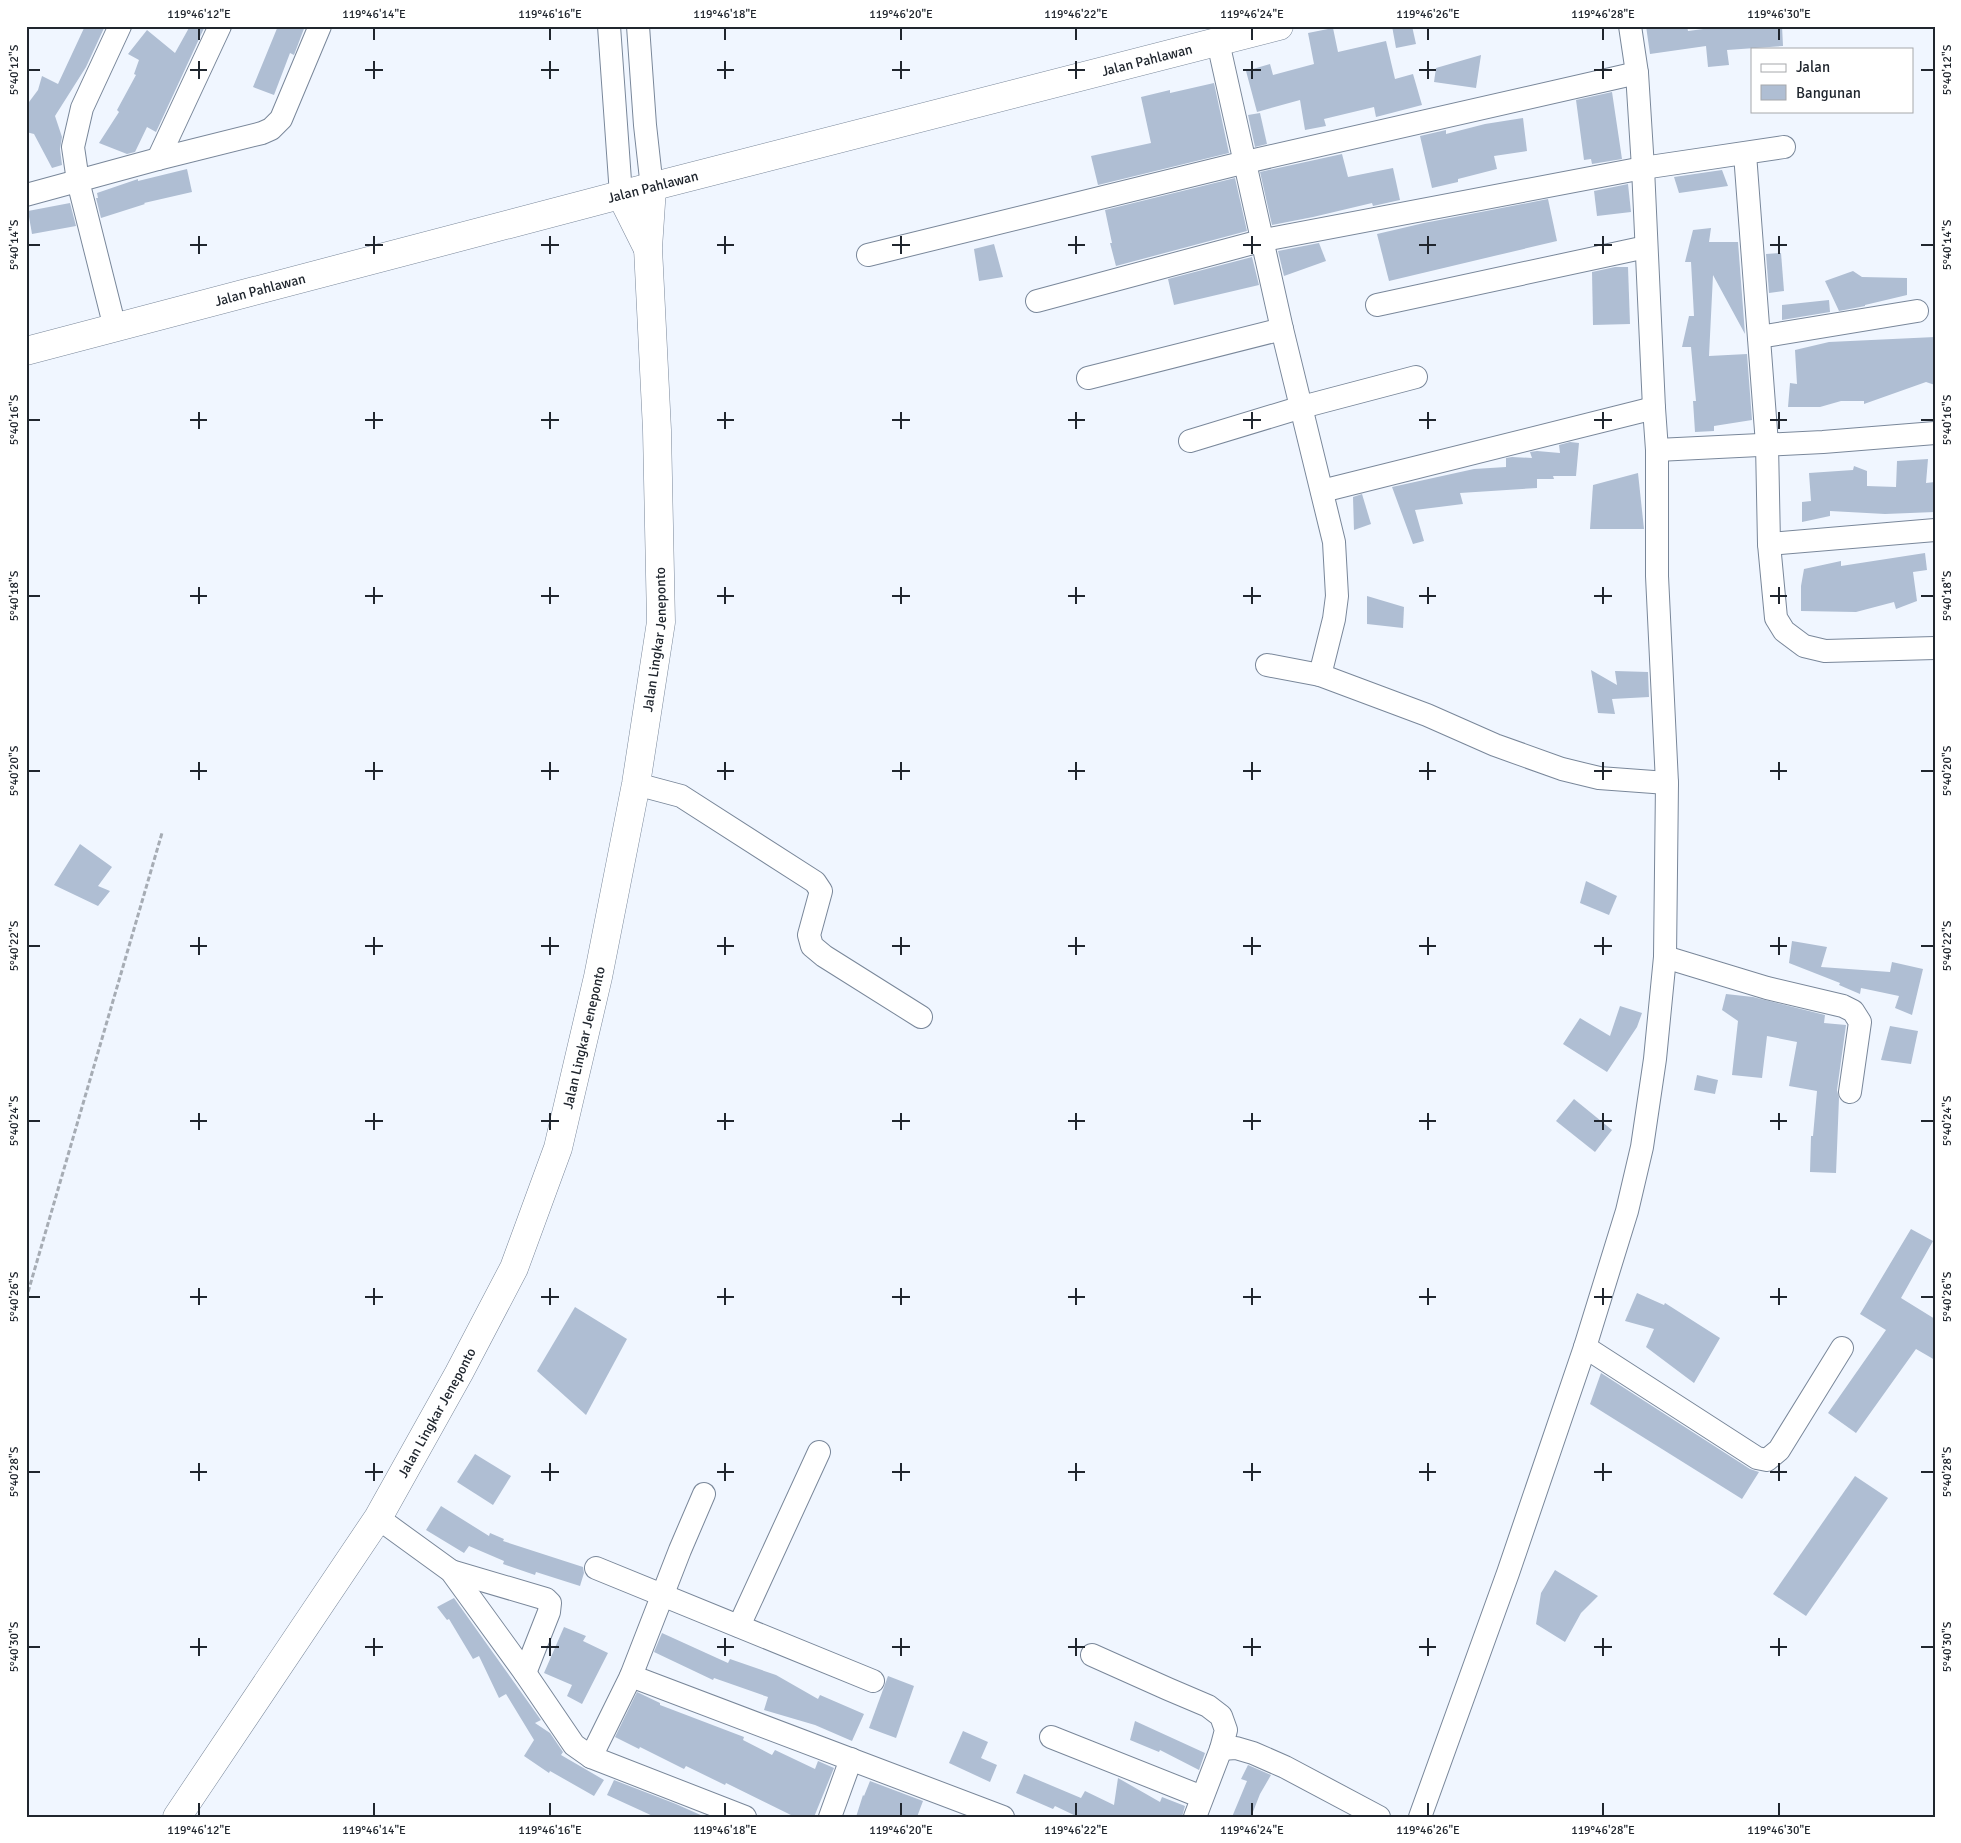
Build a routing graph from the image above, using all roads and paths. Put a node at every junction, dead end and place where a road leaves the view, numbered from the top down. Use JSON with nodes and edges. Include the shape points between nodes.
{"nodes":[{"id":1,"x":120,"y":26,"type":"edge"},
{"id":2,"x":220,"y":26,"type":"edge"},
{"id":3,"x":320,"y":26,"type":"edge"},
{"id":4,"x":609,"y":26,"type":"edge"},
{"id":5,"x":638,"y":26,"type":"edge"},
{"id":6,"x":1279,"y":26,"type":"edge"},
{"id":7,"x":1630,"y":26,"type":"edge"},
{"id":8,"x":1218,"y":42,"type":"junction"},
{"id":9,"x":1637,"y":73,"type":"junction"},
{"id":10,"x":1784,"y":147,"type":"dead end"},
{"id":11,"x":1746,"y":154,"type":"junction"},
{"id":12,"x":158,"y":158,"type":"junction"},
{"id":13,"x":1246,"y":162,"type":"junction"},
{"id":14,"x":1643,"y":168,"type":"junction"},
{"id":15,"x":78,"y":181,"type":"junction"},
{"id":16,"x":652,"y":188,"type":"junction"},
{"id":17,"x":26,"y":195,"type":"edge"},
{"id":18,"x":621,"y":195,"type":"junction"},
{"id":19,"x":1264,"y":240,"type":"junction"},
{"id":20,"x":1646,"y":247,"type":"junction"},
{"id":21,"x":648,"y":248,"type":"junction"},
{"id":22,"x":868,"y":255,"type":"dead end"},
{"id":23,"x":1037,"y":301,"type":"dead end"},
{"id":24,"x":1377,"y":305,"type":"dead end"},
{"id":25,"x":1917,"y":311,"type":"dead end"},
{"id":26,"x":115,"y":328,"type":"junction"},
{"id":27,"x":1282,"y":329,"type":"junction"},
{"id":28,"x":1759,"y":337,"type":"junction"},
{"id":29,"x":26,"y":351,"type":"edge"},
{"id":30,"x":1416,"y":377,"type":"dead end"},
{"id":31,"x":1088,"y":378,"type":"dead end"},
{"id":32,"x":1302,"y":407,"type":"junction"},
{"id":33,"x":1654,"y":408,"type":"junction"},
{"id":34,"x":1935,"y":433,"type":"edge"},
{"id":35,"x":1190,"y":441,"type":"dead end"},
{"id":36,"x":1767,"y":444,"type":"junction"},
{"id":37,"x":1657,"y":450,"type":"junction"},
{"id":38,"x":1322,"y":491,"type":"junction"},
{"id":39,"x":1935,"y":530,"type":"edge"},
{"id":40,"x":1769,"y":544,"type":"junction"},
{"id":41,"x":1935,"y":648,"type":"edge"},
{"id":42,"x":1267,"y":664,"type":"dead end"},
{"id":43,"x":1320,"y":675,"type":"junction"},
{"id":44,"x":1667,"y":783,"type":"junction"},
{"id":45,"x":636,"y":784,"type":"junction"},
{"id":46,"x":162,"y":833,"type":"dead end"},
{"id":47,"x":1665,"y":957,"type":"junction"},
{"id":48,"x":921,"y":1017,"type":"dead end"},
{"id":49,"x":1850,"y":1092,"type":"dead end"},
{"id":50,"x":26,"y":1298,"type":"edge"},
{"id":51,"x":1585,"y":1348,"type":"junction"},
{"id":52,"x":1842,"y":1348,"type":"dead end"},
{"id":53,"x":819,"y":1452,"type":"dead end"},
{"id":54,"x":704,"y":1494,"type":"dead end"},
{"id":55,"x":378,"y":1518,"type":"junction"},
{"id":56,"x":596,"y":1568,"type":"dead end"},
{"id":57,"x":452,"y":1572,"type":"junction"},
{"id":58,"x":662,"y":1595,"type":"junction"},
{"id":59,"x":739,"y":1626,"type":"junction"},
{"id":60,"x":1092,"y":1655,"type":"dead end"},
{"id":61,"x":525,"y":1673,"type":"junction"},
{"id":62,"x":631,"y":1676,"type":"junction"},
{"id":63,"x":873,"y":1681,"type":"dead end"},
{"id":64,"x":1051,"y":1737,"type":"dead end"},
{"id":65,"x":1221,"y":1749,"type":"junction"},
{"id":66,"x":591,"y":1757,"type":"junction"},
{"id":67,"x":851,"y":1760,"type":"junction"},
{"id":68,"x":1199,"y":1807,"type":"edge"},
{"id":69,"x":177,"y":1817,"type":"edge"},
{"id":70,"x":745,"y":1817,"type":"edge"},
{"id":71,"x":830,"y":1817,"type":"edge"},
{"id":72,"x":1003,"y":1817,"type":"edge"},
{"id":73,"x":1379,"y":1817,"type":"edge"},
{"id":74,"x":1420,"y":1817,"type":"edge"}],
"edges":[{"from":1,"to":15,"type":"street","via":[[87,97],[75,132],[73,147]]},
{"from":2,"to":12,"type":"street"},
{"from":3,"to":12,"type":"street","via":[[281,119],[271,129]]},
{"from":4,"to":18,"type":"street"},
{"from":5,"to":16,"type":"street","via":[[644,125]]},
{"from":6,"to":8,"type":"main road","name":"Jalan Pahlawan"},
{"from":7,"to":9,"type":"street"},
{"from":8,"to":13,"type":"street"},
{"from":8,"to":16,"type":"main road","name":"Jalan Pahlawan"},
{"from":9,"to":13,"type":"street"},
{"from":9,"to":14,"type":"street"},
{"from":10,"to":11,"type":"street"},
{"from":11,"to":14,"type":"street"},
{"from":11,"to":28,"type":"street"},
{"from":12,"to":15,"type":"street"},
{"from":13,"to":19,"type":"street"},
{"from":13,"to":22,"type":"street"},
{"from":14,"to":19,"type":"street"},
{"from":14,"to":20,"type":"street"},
{"from":15,"to":17,"type":"street"},
{"from":15,"to":26,"type":"street"},
{"from":16,"to":18,"type":"main road","name":"Jalan Pahlawan"},
{"from":16,"to":21,"type":"main road","name":"Jalan Lingkar Jeneponto"},
{"from":18,"to":21,"type":"main road","name":"Jalan Lingkar Jeneponto"},
{"from":18,"to":26,"type":"main road","name":"Jalan Pahlawan"},
{"from":19,"to":23,"type":"street"},
{"from":19,"to":27,"type":"street"},
{"from":20,"to":24,"type":"street"},
{"from":20,"to":33,"type":"street"},
{"from":21,"to":45,"type":"main road","name":"Jalan Lingkar Jeneponto","via":[[658,430],[661,622]]},
{"from":25,"to":28,"type":"street"},
{"from":26,"to":29,"type":"main road","name":"Jalan Pahlawan"},
{"from":27,"to":31,"type":"street"},
{"from":27,"to":32,"type":"street"},
{"from":28,"to":36,"type":"street"},
{"from":30,"to":32,"type":"street"},
{"from":32,"to":35,"type":"street"},
{"from":32,"to":38,"type":"street"},
{"from":33,"to":37,"type":"street"},
{"from":33,"to":38,"type":"street"},
{"from":34,"to":36,"type":"street"},
{"from":36,"to":37,"type":"street"},
{"from":36,"to":40,"type":"street"},
{"from":37,"to":44,"type":"street","via":[[1657,576]]},
{"from":38,"to":43,"type":"street","via":[[1334,542],[1337,596]]},
{"from":39,"to":40,"type":"street"},
{"from":40,"to":41,"type":"street","via":[[1776,618],[1784,631],[1804,646],[1825,651]]},
{"from":42,"to":43,"type":"street"},
{"from":43,"to":44,"type":"street","via":[[1562,769],[1598,778]]},
{"from":44,"to":47,"type":"street"},
{"from":45,"to":48,"type":"street","via":[[680,796],[815,882],[821,891],[810,934],[812,946]]},
{"from":45,"to":55,"type":"main road","name":"Jalan Lingkar Jeneponto","via":[[598,976],[558,1148],[514,1268]]},
{"from":46,"to":50,"type":"path"},
{"from":47,"to":49,"type":"street","via":[[1853,1011],[1860,1022]]},
{"from":47,"to":51,"type":"street","via":[[1642,1148],[1627,1211]]},
{"from":51,"to":52,"type":"street","via":[[1758,1458],[1767,1460],[1779,1450]]},
{"from":51,"to":74,"type":"street"},
{"from":53,"to":59,"type":"street"},
{"from":54,"to":58,"type":"street"},
{"from":55,"to":57,"type":"street"},
{"from":55,"to":69,"type":"main road","name":"Jalan Lingkar Jeneponto"},
{"from":56,"to":58,"type":"street"},
{"from":57,"to":61,"type":"street"},
{"from":57,"to":61,"type":"street","via":[[546,1599],[550,1603]]},
{"from":58,"to":59,"type":"street"},
{"from":58,"to":62,"type":"street"},
{"from":59,"to":63,"type":"street"},
{"from":60,"to":65,"type":"street","via":[[1208,1706],[1221,1716],[1226,1730]]},
{"from":61,"to":66,"type":"street","via":[[574,1745]]},
{"from":62,"to":66,"type":"street"},
{"from":62,"to":67,"type":"street"},
{"from":64,"to":68,"type":"street"},
{"from":65,"to":68,"type":"street"},
{"from":65,"to":73,"type":"street","via":[[1236,1748],[1254,1753]]},
{"from":66,"to":70,"type":"street"},
{"from":67,"to":71,"type":"street"},
{"from":67,"to":72,"type":"street"}]}
